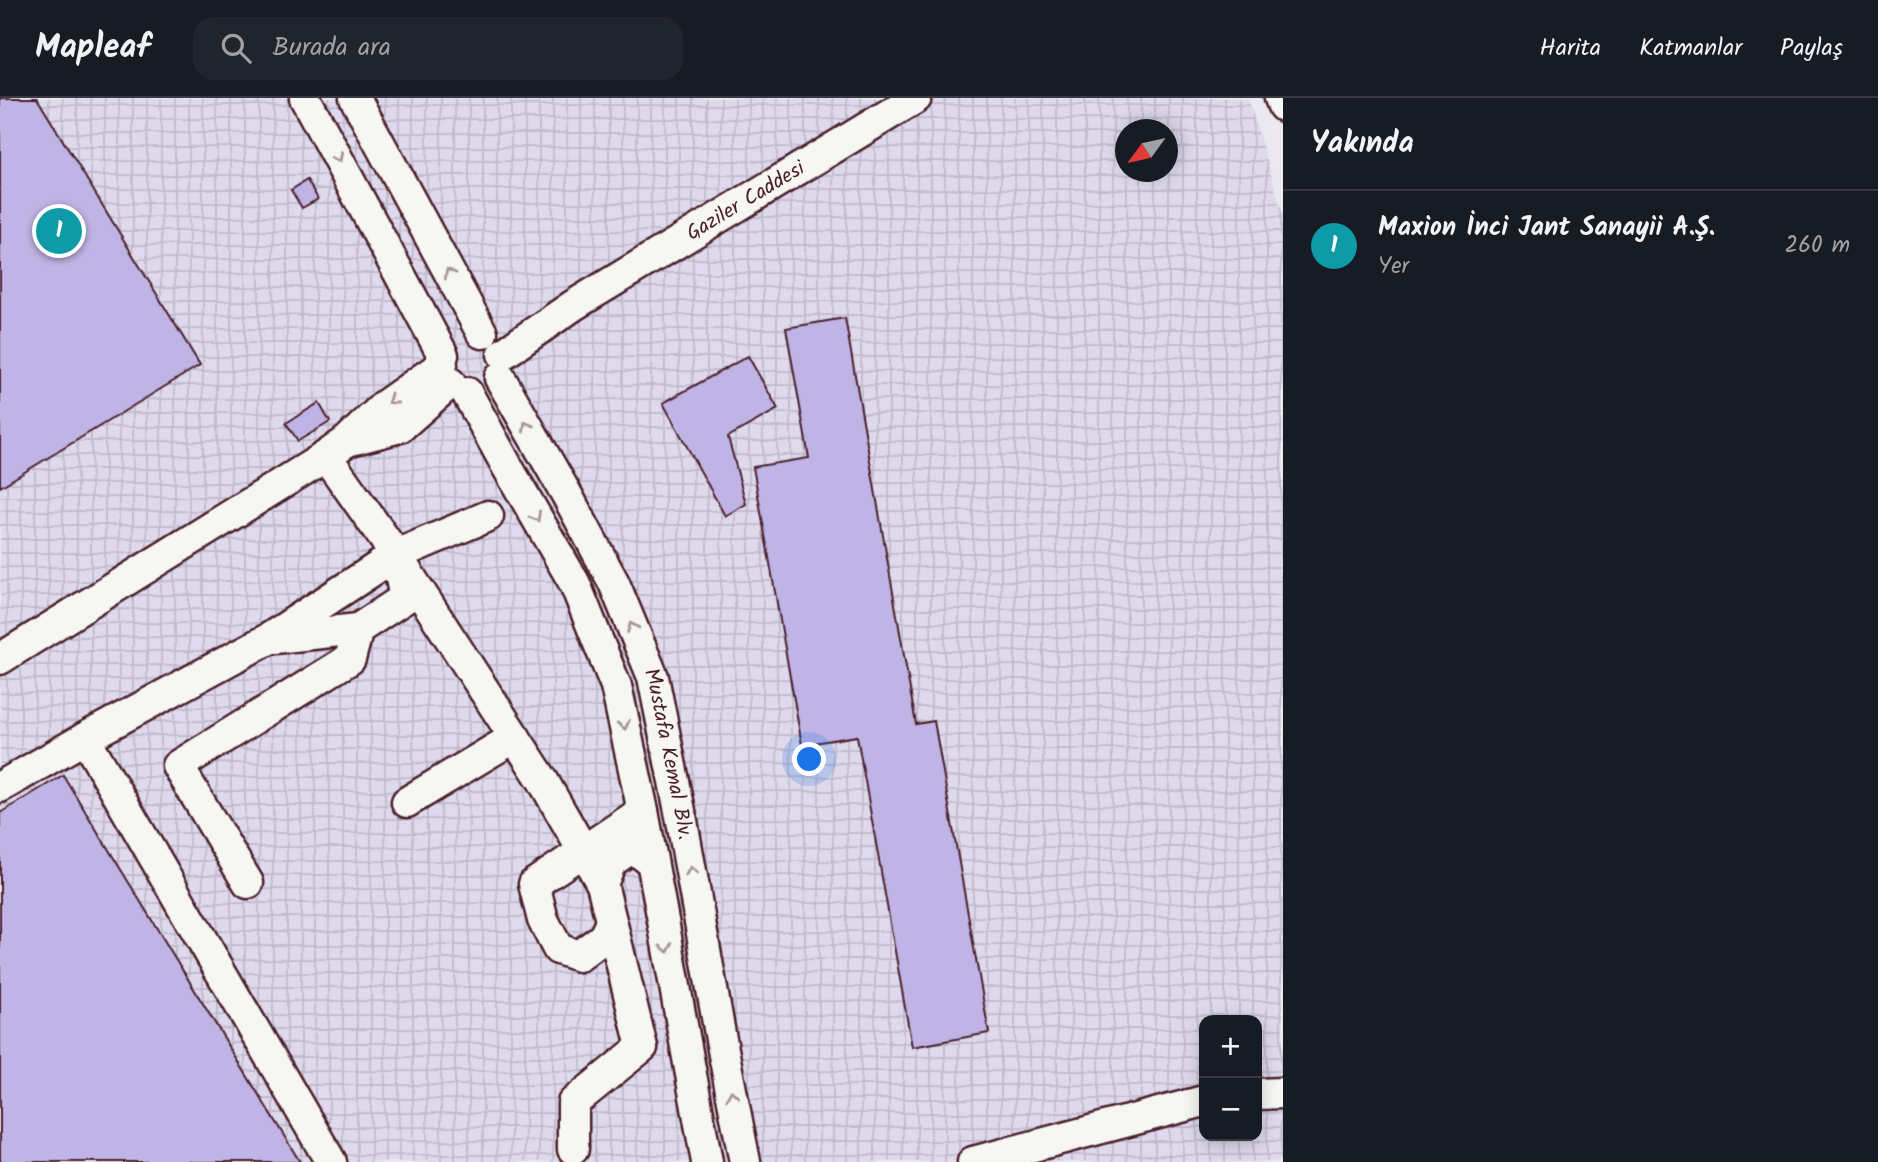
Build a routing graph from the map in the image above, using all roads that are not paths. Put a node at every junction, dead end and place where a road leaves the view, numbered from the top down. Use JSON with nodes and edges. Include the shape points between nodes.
{"nodes":[{"id":1,"x":305,"y":98,"type":"edge"},
{"id":2,"x":355,"y":98,"type":"edge"},
{"id":3,"x":916,"y":98,"type":"edge"},
{"id":4,"x":1280,"y":98,"type":"edge"},
{"id":5,"x":1283,"y":106,"type":"edge"},
{"id":6,"x":494,"y":351,"type":"junction"},
{"id":7,"x":450,"y":374,"type":"junction"},
{"id":8,"x":336,"y":449,"type":"junction"},
{"id":9,"x":488,"y":516,"type":"dead end"},
{"id":10,"x":396,"y":555,"type":"junction"},
{"id":11,"x":358,"y":629,"type":"junction"},
{"id":12,"x":268,"y":639,"type":"junction"},
{"id":13,"x":0,"y":659,"type":"edge"},
{"id":14,"x":515,"y":737,"type":"junction"},
{"id":15,"x":85,"y":738,"type":"junction"},
{"id":16,"x":0,"y":787,"type":"edge"},
{"id":17,"x":407,"y":802,"type":"dead end"},
{"id":18,"x":643,"y":811,"type":"junction"},
{"id":19,"x":583,"y":850,"type":"junction"},
{"id":20,"x":651,"y":861,"type":"junction"},
{"id":21,"x":248,"y":883,"type":"dead end"},
{"id":22,"x":602,"y":884,"type":"junction"},
{"id":23,"x":611,"y":922,"type":"junction"},
{"id":24,"x":1283,"y":1093,"type":"edge"},
{"id":25,"x":1262,"y":1094,"type":"edge"},
{"id":26,"x":1199,"y":1102,"type":"edge"},
{"id":27,"x":573,"y":1149,"type":"dead end"},
{"id":28,"x":331,"y":1162,"type":"edge"},
{"id":29,"x":707,"y":1162,"type":"edge"},
{"id":30,"x":745,"y":1162,"type":"edge"},
{"id":31,"x":973,"y":1162,"type":"edge"}],
"edges":[{"from":1,"to":7,"type":"street","name":"Mustafa Kemal Blv.","one_way":true},
{"from":6,"to":2,"type":"street","name":"Mustafa Kemal Blv.","one_way":true},
{"from":3,"to":6,"type":"street","name":"Gaziler Caddesi","via":[[574,305],[523,322]]},
{"from":4,"to":5,"type":"street"},
{"from":6,"to":7,"type":"street","via":[[496,384],[488,390],[477,393]]},
{"from":6,"to":7,"type":"street","via":[[471,331],[453,338],[446,346]]},
{"from":30,"to":6,"type":"street","name":"Mustafa Kemal Blv.","one_way":true,"via":[[653,677],[614,583]]},
{"from":7,"to":8,"type":"street","via":[[385,405]]},
{"from":7,"to":18,"type":"street","name":"Mustafa Kemal Blv.","one_way":true,"via":[[575,584],[616,686]]},
{"from":8,"to":10,"type":"street"},
{"from":8,"to":13,"type":"street"},
{"from":9,"to":10,"type":"street"},
{"from":10,"to":11,"type":"street","via":[[405,598]]},
{"from":10,"to":12,"type":"street"},
{"from":10,"to":14,"type":"street"},
{"from":11,"to":12,"type":"street"},
{"from":11,"to":21,"type":"street","via":[[350,659],[178,766]]},
{"from":12,"to":15,"type":"street"},
{"from":14,"to":17,"type":"street"},
{"from":14,"to":19,"type":"street"},
{"from":15,"to":16,"type":"street"},
{"from":15,"to":28,"type":"street"},
{"from":18,"to":19,"type":"street"},
{"from":18,"to":20,"type":"street","name":"Mustafa Kemal Blv."},
{"from":19,"to":22,"type":"street"},
{"from":19,"to":23,"type":"street","via":[[534,884],[543,920],[558,949],[579,956],[604,937]]},
{"from":20,"to":22,"type":"street","via":[[637,851],[627,851],[611,862]]},
{"from":20,"to":29,"type":"street","name":"Mustafa Kemal Blv.","one_way":true},
{"from":22,"to":23,"type":"street"},
{"from":23,"to":27,"type":"street","via":[[642,1047],[573,1103]]},
{"from":24,"to":25,"type":"street"},
{"from":26,"to":31,"type":"street"}]}
